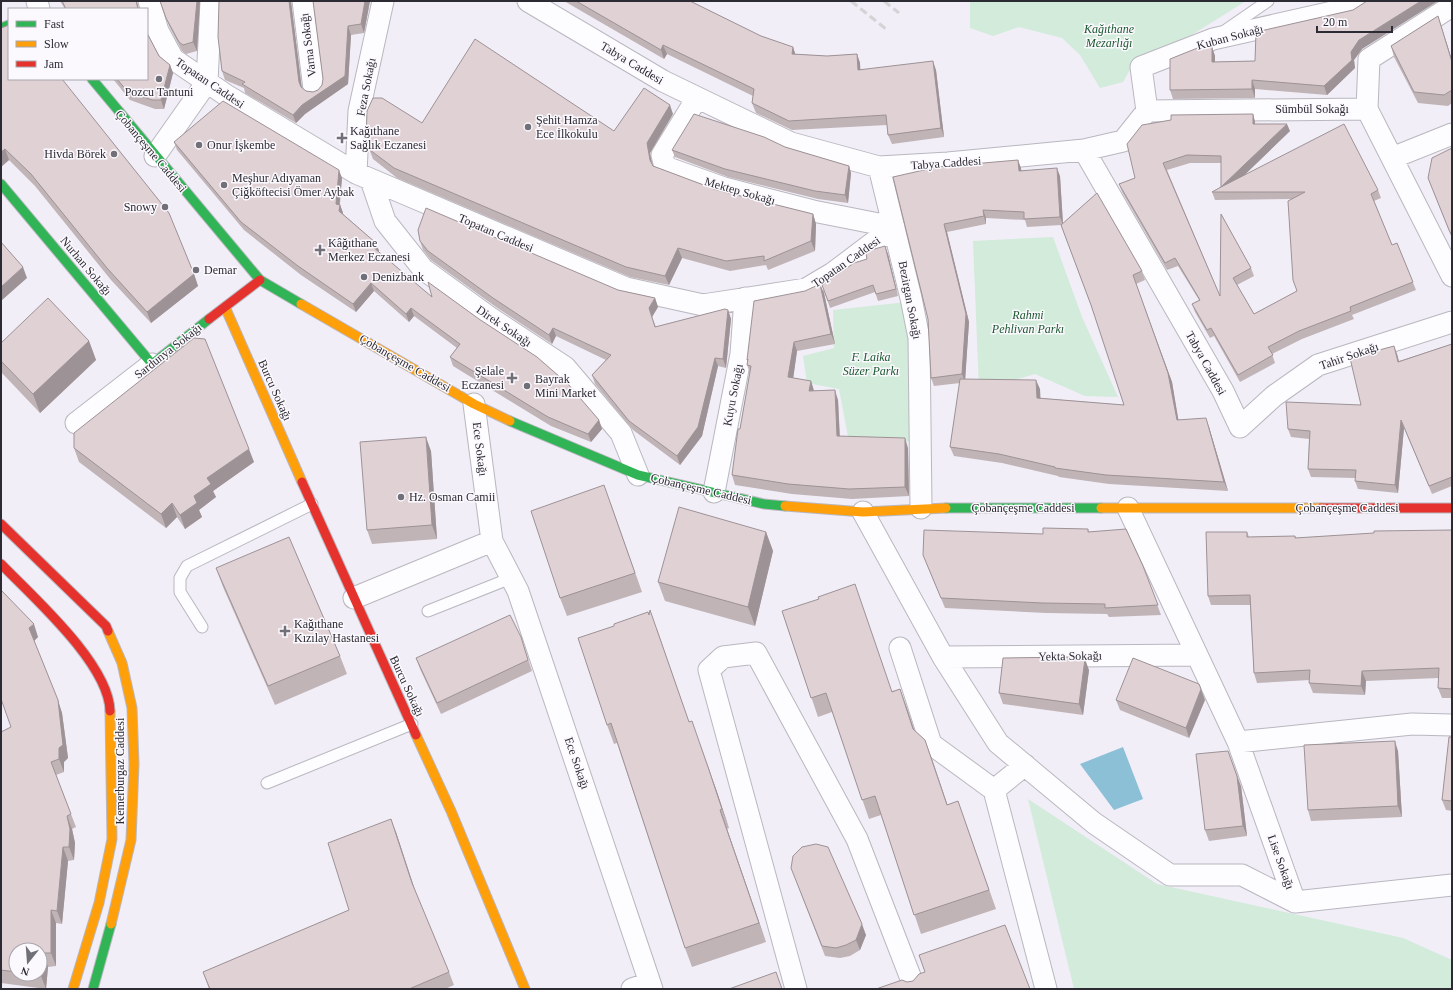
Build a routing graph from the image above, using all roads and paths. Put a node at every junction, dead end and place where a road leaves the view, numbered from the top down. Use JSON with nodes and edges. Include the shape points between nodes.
{"nodes":[{"id":1,"x":149,"y":1,"type":"edge"},
{"id":2,"x":210,"y":1,"type":"edge"},
{"id":3,"x":303,"y":1,"type":"edge"},
{"id":4,"x":383,"y":1,"type":"edge"},
{"id":5,"x":528,"y":1,"type":"edge"},
{"id":6,"x":1268,"y":1,"type":"edge"},
{"id":7,"x":1363,"y":1,"type":"edge"},
{"id":8,"x":1452,"y":6,"type":"edge"},
{"id":9,"x":1213,"y":39,"type":"junction"},
{"id":10,"x":93,"y":80,"type":"edge"},
{"id":11,"x":207,"y":82,"type":"junction"},
{"id":12,"x":314,"y":89,"type":"dead end"},
{"id":13,"x":697,"y":98,"type":"junction"},
{"id":14,"x":1367,"y":109,"type":"junction"},
{"id":15,"x":1147,"y":111,"type":"junction"},
{"id":16,"x":1452,"y":134,"type":"edge"},
{"id":17,"x":1084,"y":150,"type":"junction"},
{"id":18,"x":155,"y":156,"type":"junction"},
{"id":19,"x":1392,"y":158,"type":"junction"},
{"id":20,"x":879,"y":167,"type":"junction"},
{"id":21,"x":363,"y":176,"type":"junction"},
{"id":22,"x":2,"y":187,"type":"edge"},
{"id":23,"x":894,"y":227,"type":"junction"},
{"id":24,"x":1452,"y":276,"type":"edge"},
{"id":25,"x":260,"y":280,"type":"junction"},
{"id":26,"x":745,"y":298,"type":"junction"},
{"id":27,"x":225,"y":307,"type":"junction"},
{"id":28,"x":1452,"y":322,"type":"edge"},
{"id":29,"x":152,"y":364,"type":"junction"},
{"id":30,"x":474,"y":404,"type":"junction"},
{"id":31,"x":76,"y":423,"type":"dead end"},
{"id":32,"x":1240,"y":427,"type":"joint"},
{"id":33,"x":638,"y":475,"type":"junction"},
{"id":34,"x":714,"y":492,"type":"junction"},
{"id":35,"x":312,"y":504,"type":"junction"},
{"id":36,"x":921,"y":508,"type":"junction"},
{"id":37,"x":1128,"y":508,"type":"junction"},
{"id":38,"x":1452,"y":508,"type":"edge"},
{"id":39,"x":863,"y":512,"type":"junction"},
{"id":40,"x":1,"y":524,"type":"edge"},
{"id":41,"x":492,"y":541,"type":"junction"},
{"id":42,"x":1,"y":564,"type":"edge"},
{"id":43,"x":511,"y":578,"type":"junction"},
{"id":44,"x":354,"y":598,"type":"junction"},
{"id":45,"x":428,"y":612,"type":"dead end"},
{"id":46,"x":202,"y":627,"type":"dead end"},
{"id":47,"x":900,"y":648,"type":"dead end"},
{"id":48,"x":1197,"y":654,"type":"junction"},
{"id":49,"x":943,"y":657,"type":"junction"},
{"id":50,"x":412,"y":724,"type":"junction"},
{"id":51,"x":1452,"y":725,"type":"edge"},
{"id":52,"x":1238,"y":742,"type":"junction"},
{"id":53,"x":1025,"y":765,"type":"junction"},
{"id":54,"x":267,"y":783,"type":"dead end"},
{"id":55,"x":994,"y":790,"type":"junction"},
{"id":56,"x":1452,"y":885,"type":"edge"},
{"id":57,"x":1295,"y":902,"type":"junction"},
{"id":58,"x":645,"y":987,"type":"edge"},
{"id":59,"x":73,"y":989,"type":"edge"},
{"id":60,"x":93,"y":989,"type":"edge"},
{"id":61,"x":525,"y":989,"type":"edge"},
{"id":62,"x":796,"y":989,"type":"edge"},
{"id":63,"x":915,"y":989,"type":"edge"},
{"id":64,"x":1046,"y":989,"type":"edge"}],
"edges":[{"from":1,"to":11,"type":"street","name":"Topatan Caddesi","via":[[158,31],[173,59]]},
{"from":2,"to":11,"type":"street"},
{"from":3,"to":12,"type":"street","name":"Varna Sokağı"},
{"from":4,"to":21,"type":"street","name":"Feza Sokağı","via":[[359,111]]},
{"from":5,"to":13,"type":"street","name":"Tabya Caddesi","via":[[663,81]]},
{"from":6,"to":9,"type":"lane"},
{"from":7,"to":9,"type":"street","name":"Kuban Sokağı","via":[[1350,8]]},
{"from":8,"to":14,"type":"street","via":[[1369,59]]},
{"from":9,"to":15,"type":"street","name":"Kuban Sokağı","via":[[1141,67]]},
{"from":10,"to":18,"type":"main road","name":"Çobançeşme Caddesi"},
{"from":11,"to":18,"type":"street"},
{"from":11,"to":21,"type":"street","name":"Topatan Caddesi"},
{"from":13,"to":20,"type":"street","name":"Tabya Caddesi","via":[[791,143]]},
{"from":13,"to":23,"type":"street","name":"Mektep Sokağı","via":[[662,155],[665,167],[724,188],[813,211]]},
{"from":14,"to":15,"type":"street","name":"Sümbül Sokağı"},
{"from":14,"to":19,"type":"street"},
{"from":15,"to":17,"type":"street","via":[[1123,141]]},
{"from":16,"to":19,"type":"street"},
{"from":17,"to":20,"type":"street","name":"Tabya Caddesi"},
{"from":17,"to":32,"type":"street","name":"Tabya Caddesi","via":[[1223,391]]},
{"from":18,"to":25,"type":"main road","name":"Çobançeşme Caddesi"},
{"from":19,"to":24,"type":"street"},
{"from":20,"to":23,"type":"street","name":"Bezirgan Sokağı"},
{"from":21,"to":26,"type":"street","name":"Topatan Caddesi","via":[[626,288],[703,305]]},
{"from":21,"to":33,"type":"street","name":"Direk Sokağı","via":[[385,221],[423,269],[489,317],[565,367],[620,434]]},
{"from":22,"to":29,"type":"main road","name":"Nurhan Sokağı"},
{"from":23,"to":26,"type":"street","name":"Topatan Caddesi","via":[[806,289]]},
{"from":23,"to":36,"type":"street","name":"Bezirgan Sokağı","via":[[919,338]]},
{"from":25,"to":27,"type":"main road","name":"Sardunya Sokağı"},
{"from":25,"to":30,"type":"main road","name":"Çobançeşme Caddesi"},
{"from":26,"to":34,"type":"street","name":"Kuyu Sokağı","via":[[741,354]]},
{"from":27,"to":29,"type":"main road","name":"Sardunya Sokağı"},
{"from":27,"to":35,"type":"main road","name":"Burcu Sokağı"},
{"from":28,"to":32,"type":"street","name":"Tahir Sokağı","via":[[1318,365],[1274,396]]},
{"from":29,"to":31,"type":"street","name":"Sardunya Sokağı"},
{"from":30,"to":33,"type":"main road","name":"Çobançeşme Caddesi"},
{"from":30,"to":41,"type":"street","name":"Ece Sokağı"},
{"from":33,"to":34,"type":"main road","name":"Çobançeşme Caddesi"},
{"from":34,"to":39,"type":"main road","name":"Çobançeşme Caddesi","via":[[764,504]]},
{"from":35,"to":44,"type":"main road","name":"Burcu Sokağı"},
{"from":35,"to":46,"type":"lane","via":[[187,566],[180,578],[180,592]]},
{"from":36,"to":37,"type":"main road","name":"Çobançeşme Caddesi"},
{"from":36,"to":39,"type":"main road","name":"Çobançeşme Caddesi"},
{"from":37,"to":38,"type":"main road","name":"Çobançeşme Caddesi"},
{"from":37,"to":48,"type":"street","name":"Lise Sokağı"},
{"from":39,"to":49,"type":"street"},
{"from":40,"to":60,"type":"main road","name":"Kemerburgaz Caddesi","via":[[106,626],[122,663],[132,708],[134,764],[131,840],[104,954]]},
{"from":41,"to":43,"type":"street","name":"Ece Sokağı"},
{"from":41,"to":44,"type":"street"},
{"from":42,"to":59,"type":"main road","name":"Kemerburgaz Caddesi","via":[[80,647],[102,682],[110,706],[112,839],[99,903]]},
{"from":43,"to":45,"type":"lane"},
{"from":43,"to":58,"type":"street","name":"Ece Sokağı","via":[[526,614]]},
{"from":44,"to":50,"type":"main road","name":"Burcu Sokağı"},
{"from":47,"to":55,"type":"street","via":[[931,744]]},
{"from":48,"to":49,"type":"street","name":"Yekta Sokağı"},
{"from":48,"to":52,"type":"street","name":"Lise Sokağı"},
{"from":49,"to":53,"type":"street","via":[[998,743]]},
{"from":50,"to":54,"type":"lane"},
{"from":50,"to":61,"type":"main road","name":"Burcu Sokağı","via":[[452,811]]},
{"from":51,"to":52,"type":"street","via":[[1412,724]]},
{"from":52,"to":57,"type":"street","name":"Lise Sokağı"},
{"from":53,"to":55,"type":"street"},
{"from":53,"to":57,"type":"street","via":[[1094,823],[1170,875],[1242,875]]},
{"from":55,"to":64,"type":"street"},
{"from":56,"to":57,"type":"street","name":"Lise Sokağı"},
{"from":62,"to":63,"type":"street","via":[[709,670],[723,657],[756,653],[857,839]]}]}
